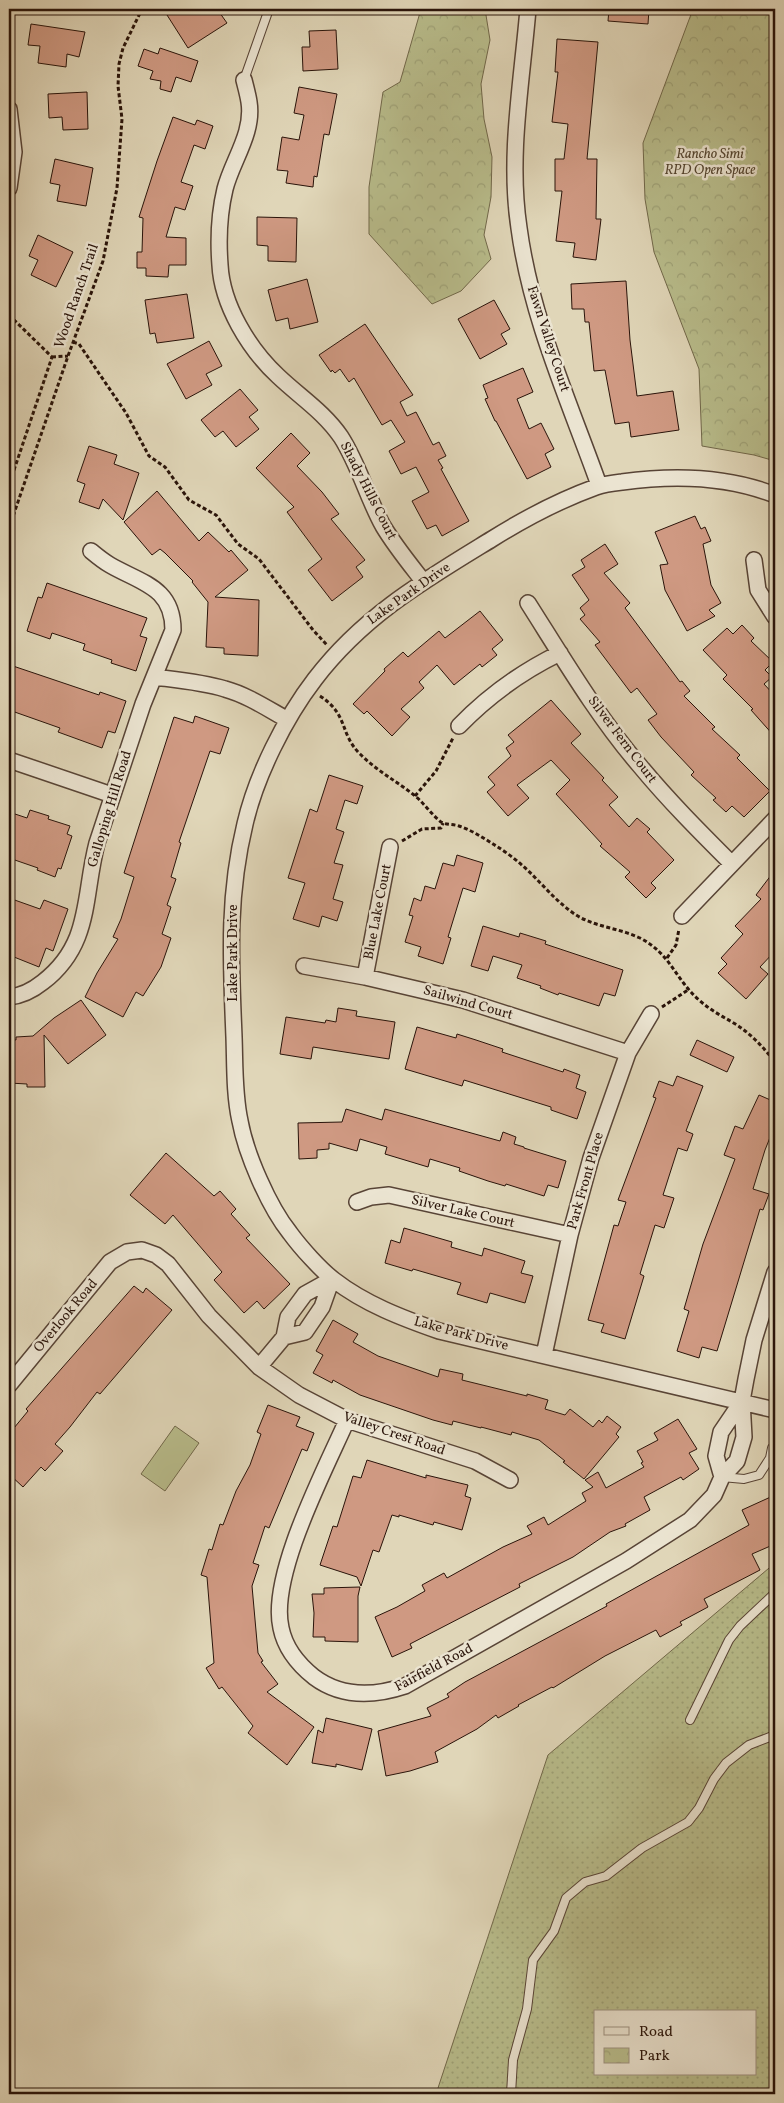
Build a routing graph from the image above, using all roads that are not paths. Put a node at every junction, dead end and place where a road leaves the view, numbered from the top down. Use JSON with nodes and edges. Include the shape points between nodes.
{"nodes":[{"id":1,"x":269,"y":9,"type":"edge"},
{"id":2,"x":528,"y":9,"type":"edge"},
{"id":3,"x":244,"y":80,"type":"joint"},
{"id":4,"x":9,"y":108,"type":"edge"},
{"id":5,"x":9,"y":188,"type":"edge"},
{"id":6,"x":600,"y":485,"type":"junction"},
{"id":7,"x":775,"y":495,"type":"edge"},
{"id":8,"x":91,"y":551,"type":"dead end"},
{"id":9,"x":754,"y":560,"type":"dead end"},
{"id":10,"x":423,"y":581,"type":"junction"},
{"id":11,"x":528,"y":603,"type":"dead end"},
{"id":12,"x":775,"y":617,"type":"edge"},
{"id":13,"x":560,"y":653,"type":"junction"},
{"id":14,"x":154,"y":678,"type":"junction"},
{"id":15,"x":288,"y":720,"type":"junction"},
{"id":16,"x":459,"y":726,"type":"road end"},
{"id":17,"x":9,"y":760,"type":"edge"},
{"id":18,"x":112,"y":795,"type":"junction"},
{"id":19,"x":775,"y":819,"type":"edge"},
{"id":20,"x":390,"y":848,"type":"road end"},
{"id":21,"x":732,"y":864,"type":"junction"},
{"id":22,"x":682,"y":916,"type":"road end"},
{"id":23,"x":304,"y":966,"type":"dead end"},
{"id":24,"x":365,"y":977,"type":"junction"},
{"id":25,"x":9,"y":997,"type":"edge"},
{"id":26,"x":651,"y":1014,"type":"road end"},
{"id":27,"x":628,"y":1053,"type":"junction"},
{"id":28,"x":357,"y":1202,"type":"dead end"},
{"id":29,"x":570,"y":1235,"type":"junction"},
{"id":30,"x":127,"y":1252,"type":"joint"},
{"id":31,"x":775,"y":1272,"type":"edge"},
{"id":32,"x":332,"y":1279,"type":"junction"},
{"id":33,"x":304,"y":1314,"type":"junction"},
{"id":34,"x":284,"y":1337,"type":"junction"},
{"id":35,"x":544,"y":1355,"type":"junction"},
{"id":36,"x":260,"y":1367,"type":"junction"},
{"id":37,"x":9,"y":1385,"type":"edge"},
{"id":38,"x":742,"y":1401,"type":"junction"},
{"id":39,"x":775,"y":1410,"type":"edge"},
{"id":40,"x":346,"y":1420,"type":"junction"},
{"id":41,"x":772,"y":1448,"type":"dead end"},
{"id":42,"x":729,"y":1449,"type":"junction"},
{"id":43,"x":722,"y":1477,"type":"junction"},
{"id":44,"x":510,"y":1480,"type":"dead end"},
{"id":45,"x":775,"y":1593,"type":"edge"},
{"id":46,"x":690,"y":1720,"type":"dead end"},
{"id":47,"x":775,"y":1735,"type":"edge"},
{"id":48,"x":511,"y":2094,"type":"edge"}],
"edges":[{"from":1,"to":3,"type":"lane"},
{"from":2,"to":6,"type":"street","name":"Fawn Valley Court","via":[[514,165],[518,227],[538,316]]},
{"from":3,"to":10,"type":"street","name":"Shady Hills Court","via":[[250,104],[247,130],[225,189],[218,230],[220,268],[230,305],[243,334],[261,359],[315,406],[340,436],[383,525]]},
{"from":4,"to":5,"type":"street","via":[[14,152]]},
{"from":6,"to":7,"type":"street","name":"Lake Park Drive","via":[[652,478],[708,479]]},
{"from":6,"to":10,"type":"street","name":"Lake Park Drive","via":[[507,530]]},
{"from":8,"to":14,"type":"street","name":"Galloping Hill Road","via":[[148,584],[168,604],[173,630]]},
{"from":9,"to":12,"type":"street","via":[[758,590]]},
{"from":10,"to":15,"type":"street","name":"Lake Park Drive","via":[[383,609],[346,642]]},
{"from":11,"to":13,"type":"street","name":"Silver Fern Court"},
{"from":13,"to":16,"type":"street","via":[[532,666],[504,685]]},
{"from":13,"to":21,"type":"street","name":"Silver Fern Court","via":[[639,765],[680,813]]},
{"from":14,"to":15,"type":"street","via":[[226,689]]},
{"from":14,"to":18,"type":"street","name":"Galloping Hill Road"},
{"from":15,"to":32,"type":"street","name":"Lake Park Drive","via":[[264,769],[245,821],[235,874],[230,929],[236,1082],[239,1120],[260,1182],[289,1232]]},
{"from":17,"to":18,"type":"street"},
{"from":18,"to":25,"type":"street","name":"Galloping Hill Road","via":[[91,865],[86,912],[79,936],[51,976],[32,990]]},
{"from":19,"to":21,"type":"street"},
{"from":20,"to":24,"type":"street","name":"Blue Lake Court"},
{"from":21,"to":22,"type":"street"},
{"from":23,"to":24,"type":"street","name":"Sailwind Court"},
{"from":24,"to":27,"type":"street","name":"Sailwind Court","via":[[463,1000]]},
{"from":26,"to":27,"type":"street","name":"Park Front Place"},
{"from":27,"to":29,"type":"street","name":"Park Front Place","via":[[591,1158]]},
{"from":28,"to":29,"type":"street","name":"Silver Lake Court","via":[[389,1195]]},
{"from":29,"to":35,"type":"street","name":"Park Front Place"},
{"from":30,"to":36,"type":"street","name":"Valley Crest Road","via":[[142,1250],[168,1264],[209,1316]]},
{"from":30,"to":37,"type":"street","name":"Overlook Road","via":[[110,1262]]},
{"from":31,"to":38,"type":"street","via":[[754,1340]]},
{"from":32,"to":33,"type":"street","via":[[322,1307]]},
{"from":32,"to":33,"type":"street","via":[[305,1294]]},
{"from":32,"to":35,"type":"street","name":"Lake Park Drive","via":[[406,1320],[439,1332]]},
{"from":33,"to":34,"type":"street","via":[[288,1317]]},
{"from":33,"to":34,"type":"street","via":[[305,1332]]},
{"from":34,"to":36,"type":"street"},
{"from":35,"to":38,"type":"street","name":"Lake Park Drive"},
{"from":36,"to":40,"type":"street","name":"Valley Crest Road","via":[[300,1395]]},
{"from":38,"to":39,"type":"street","name":"Lake Park Drive"},
{"from":38,"to":42,"type":"street","name":"Fairfield Road","via":[[744,1438]]},
{"from":38,"to":42,"type":"street","name":"Fairfield Road","via":[[721,1432]]},
{"from":40,"to":43,"type":"street","name":"Fairfield Road","via":[[291,1547],[279,1615],[287,1647],[305,1670],[333,1687],[365,1695],[405,1686],[626,1561],[690,1520],[714,1495]]},
{"from":40,"to":44,"type":"street","name":"Valley Crest Road","via":[[475,1461]]},
{"from":41,"to":43,"type":"lane","via":[[770,1458],[759,1475],[744,1480]]},
{"from":42,"to":43,"type":"street","name":"Fairfield Road","via":[[737,1461]]},
{"from":42,"to":43,"type":"street","name":"Fairfield Road","via":[[716,1456]]},
{"from":45,"to":46,"type":"lane","via":[[729,1640]]},
{"from":47,"to":48,"type":"lane","via":[[749,1745],[726,1763],[688,1822],[642,1848],[606,1876],[585,1882],[566,1898],[554,1931],[533,1960],[528,2009],[513,2060]]}]}
